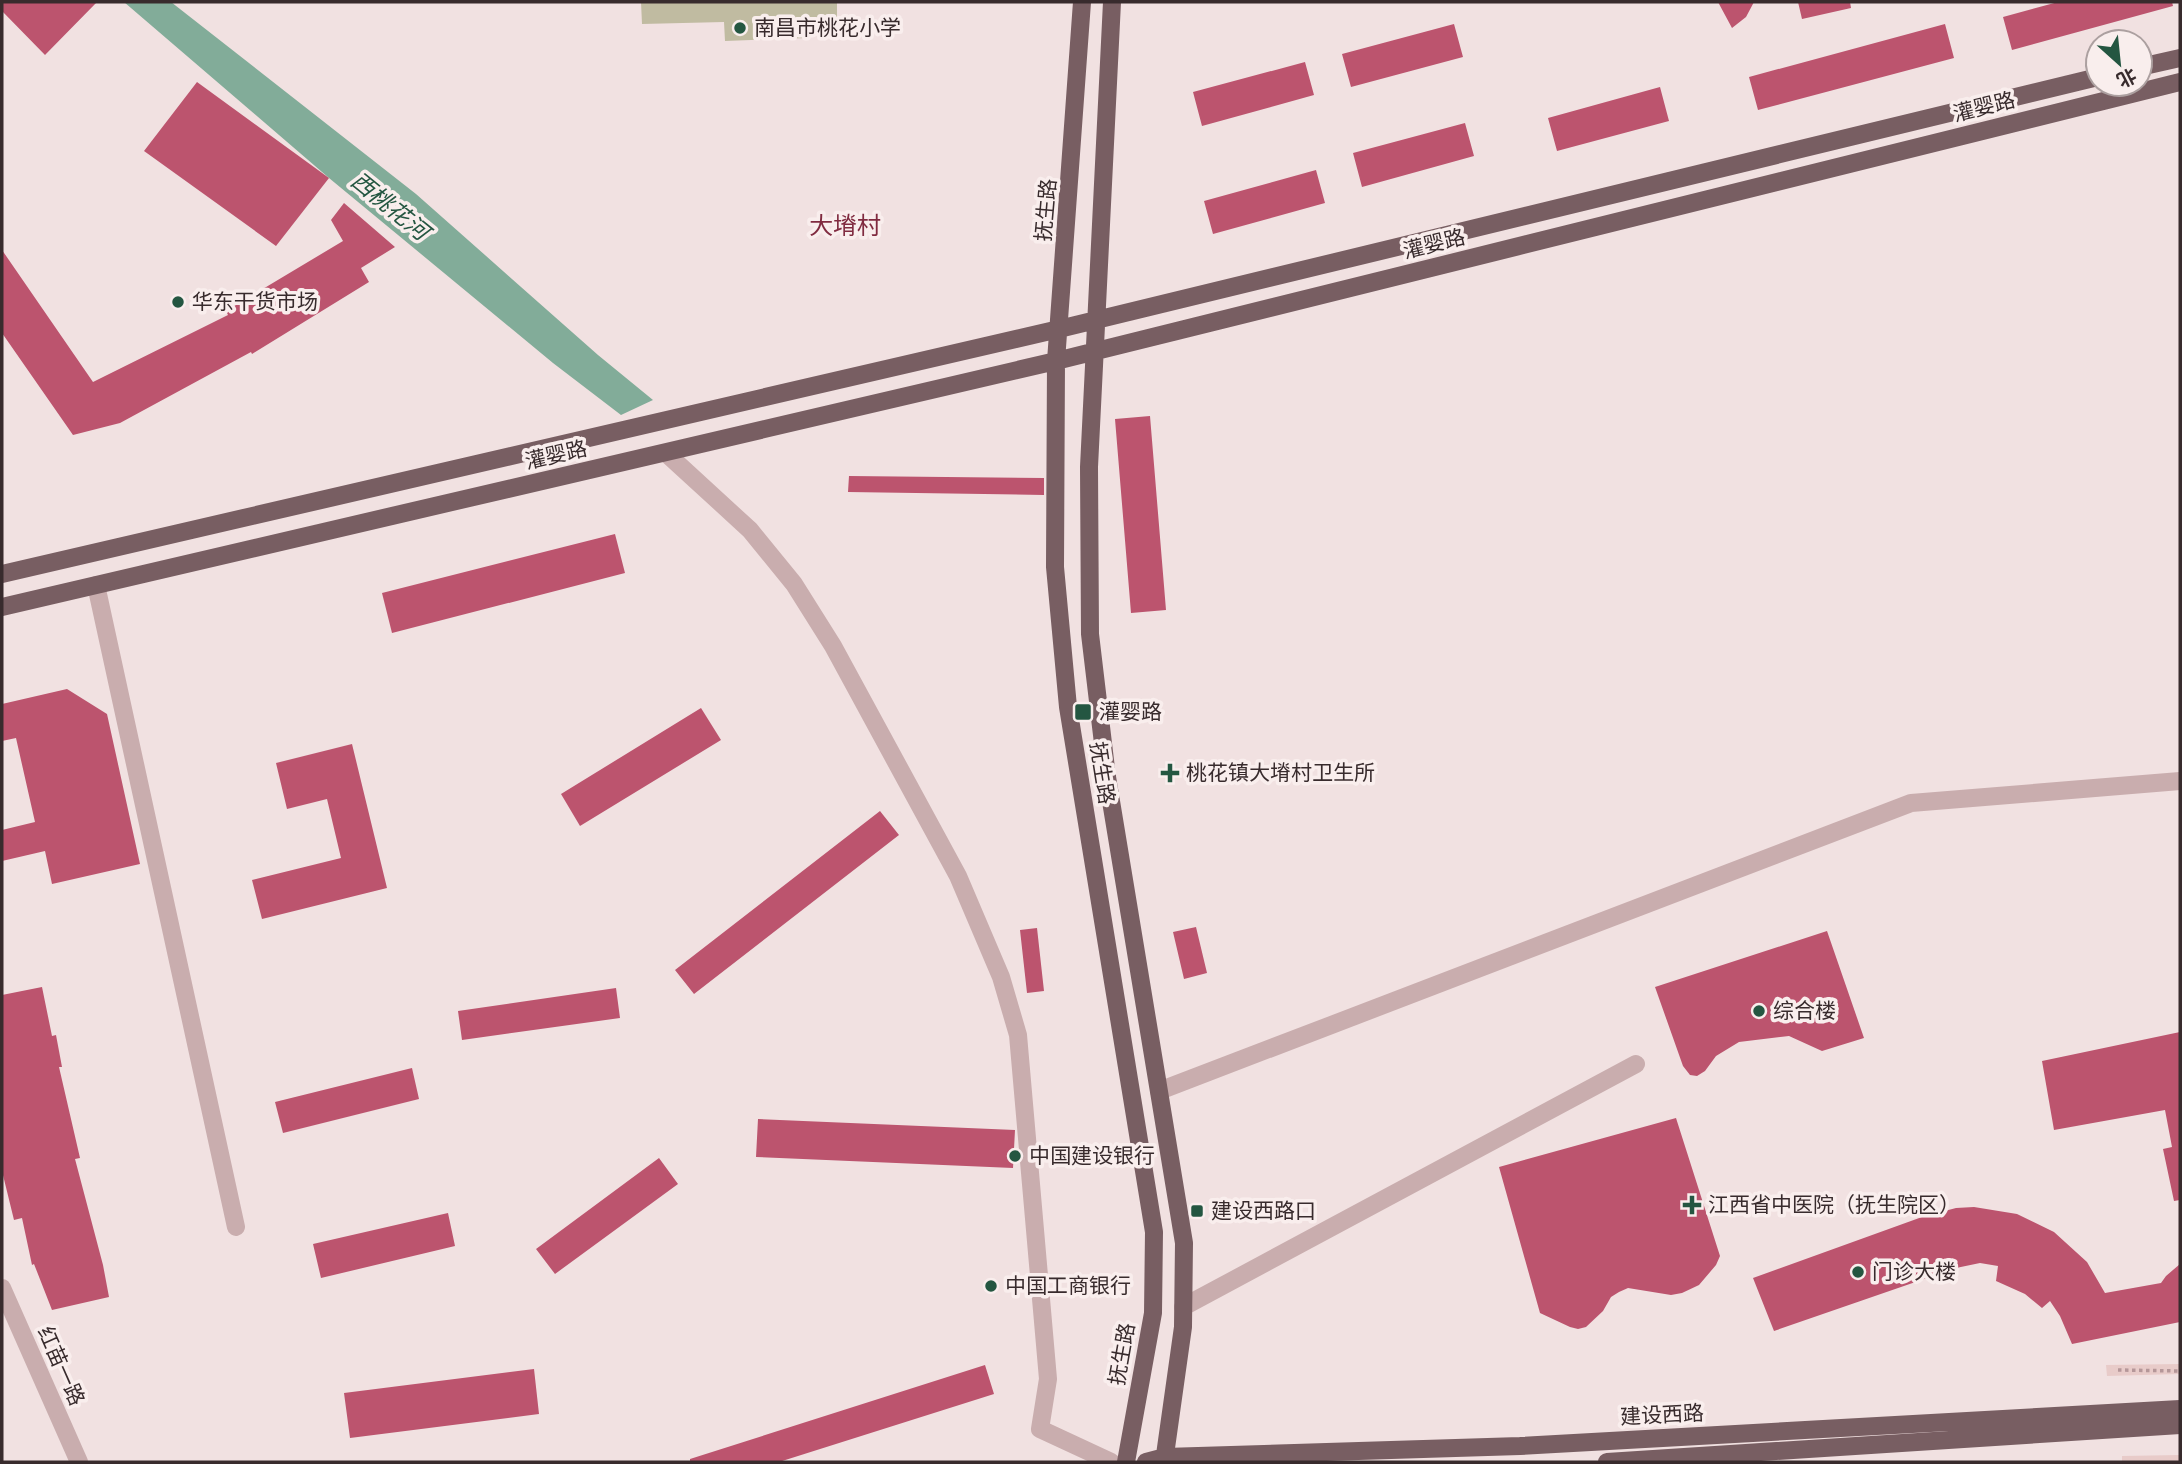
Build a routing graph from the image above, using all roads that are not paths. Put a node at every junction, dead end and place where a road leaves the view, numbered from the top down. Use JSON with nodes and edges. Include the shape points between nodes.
{"nodes":[{"id":1,"x":1082,"y":2,"type":"edge"},
{"id":2,"x":1112,"y":2,"type":"edge"},
{"id":3,"x":2180,"y":58,"type":"edge"},
{"id":4,"x":2154,"y":64,"type":"edge"},
{"id":5,"x":2084,"y":81,"type":"edge"},
{"id":6,"x":2175,"y":84,"type":"edge"},
{"id":7,"x":1096,"y":320,"type":"junction"},
{"id":8,"x":1059,"y":329,"type":"junction"},
{"id":9,"x":1094,"y":352,"type":"junction"},
{"id":10,"x":1056,"y":361,"type":"junction"},
{"id":11,"x":666,"y":453,"type":"junction"},
{"id":12,"x":2,"y":574,"type":"edge"},
{"id":13,"x":96,"y":585,"type":"junction"},
{"id":14,"x":2,"y":607,"type":"edge"},
{"id":15,"x":2180,"y":782,"type":"edge"},
{"id":16,"x":1636,"y":1064,"type":"dead end"},
{"id":17,"x":1159,"y":1091,"type":"junction"},
{"id":18,"x":236,"y":1227,"type":"dead end"},
{"id":19,"x":2,"y":1288,"type":"edge"},
{"id":20,"x":1183,"y":1307,"type":"junction"},
{"id":21,"x":2180,"y":1409,"type":"edge"},
{"id":22,"x":2180,"y":1425,"type":"edge"},
{"id":23,"x":1165,"y":1459,"type":"edge"},
{"id":24,"x":79,"y":1462,"type":"edge"},
{"id":25,"x":1111,"y":1462,"type":"edge"},
{"id":26,"x":1126,"y":1462,"type":"edge"},
{"id":27,"x":1146,"y":1462,"type":"edge"},
{"id":28,"x":1606,"y":1462,"type":"edge"}],
"edges":[{"from":1,"to":8,"type":"main road","name":"抚生路"},
{"from":2,"to":7,"type":"main road","name":"抚生路"},
{"from":3,"to":4,"type":"main road"},
{"from":5,"to":7,"type":"main road","name":"灌婴路"},
{"from":6,"to":9,"type":"main road","name":"灌婴路"},
{"from":7,"to":8,"type":"main road","name":"灌婴路"},
{"from":7,"to":9,"type":"main road","name":"抚生路"},
{"from":8,"to":10,"type":"main road","name":"抚生路"},
{"from":8,"to":12,"type":"main road","name":"灌婴路"},
{"from":9,"to":10,"type":"main road","name":"灌婴路"},
{"from":9,"to":17,"type":"main road","name":"抚生路","via":[[1090,635],[1107,777]]},
{"from":10,"to":11,"type":"main road","name":"灌婴路"},
{"from":10,"to":26,"type":"main road","name":"抚生路","via":[[1055,567],[1068,707],[1154,1232],[1153,1313]]},
{"from":11,"to":13,"type":"main road","name":"灌婴路"},
{"from":11,"to":25,"type":"street","via":[[750,530],[794,584],[833,646],[958,876],[1000,977],[1018,1035],[1048,1379],[1040,1429]]},
{"from":13,"to":14,"type":"main road","name":"灌婴路"},
{"from":13,"to":18,"type":"street"},
{"from":15,"to":17,"type":"street","via":[[1911,803]]},
{"from":16,"to":20,"type":"street"},
{"from":17,"to":20,"type":"main road","name":"抚生路","via":[[1184,1243]]},
{"from":19,"to":24,"type":"street","name":"红苗一路"},
{"from":20,"to":23,"type":"main road","name":"抚生路"},
{"from":21,"to":23,"type":"main road","name":"建设西路","via":[[1520,1446]]},
{"from":22,"to":28,"type":"main road","name":"建设西路"},
{"from":23,"to":27,"type":"main road","name":"建设西路"}]}
